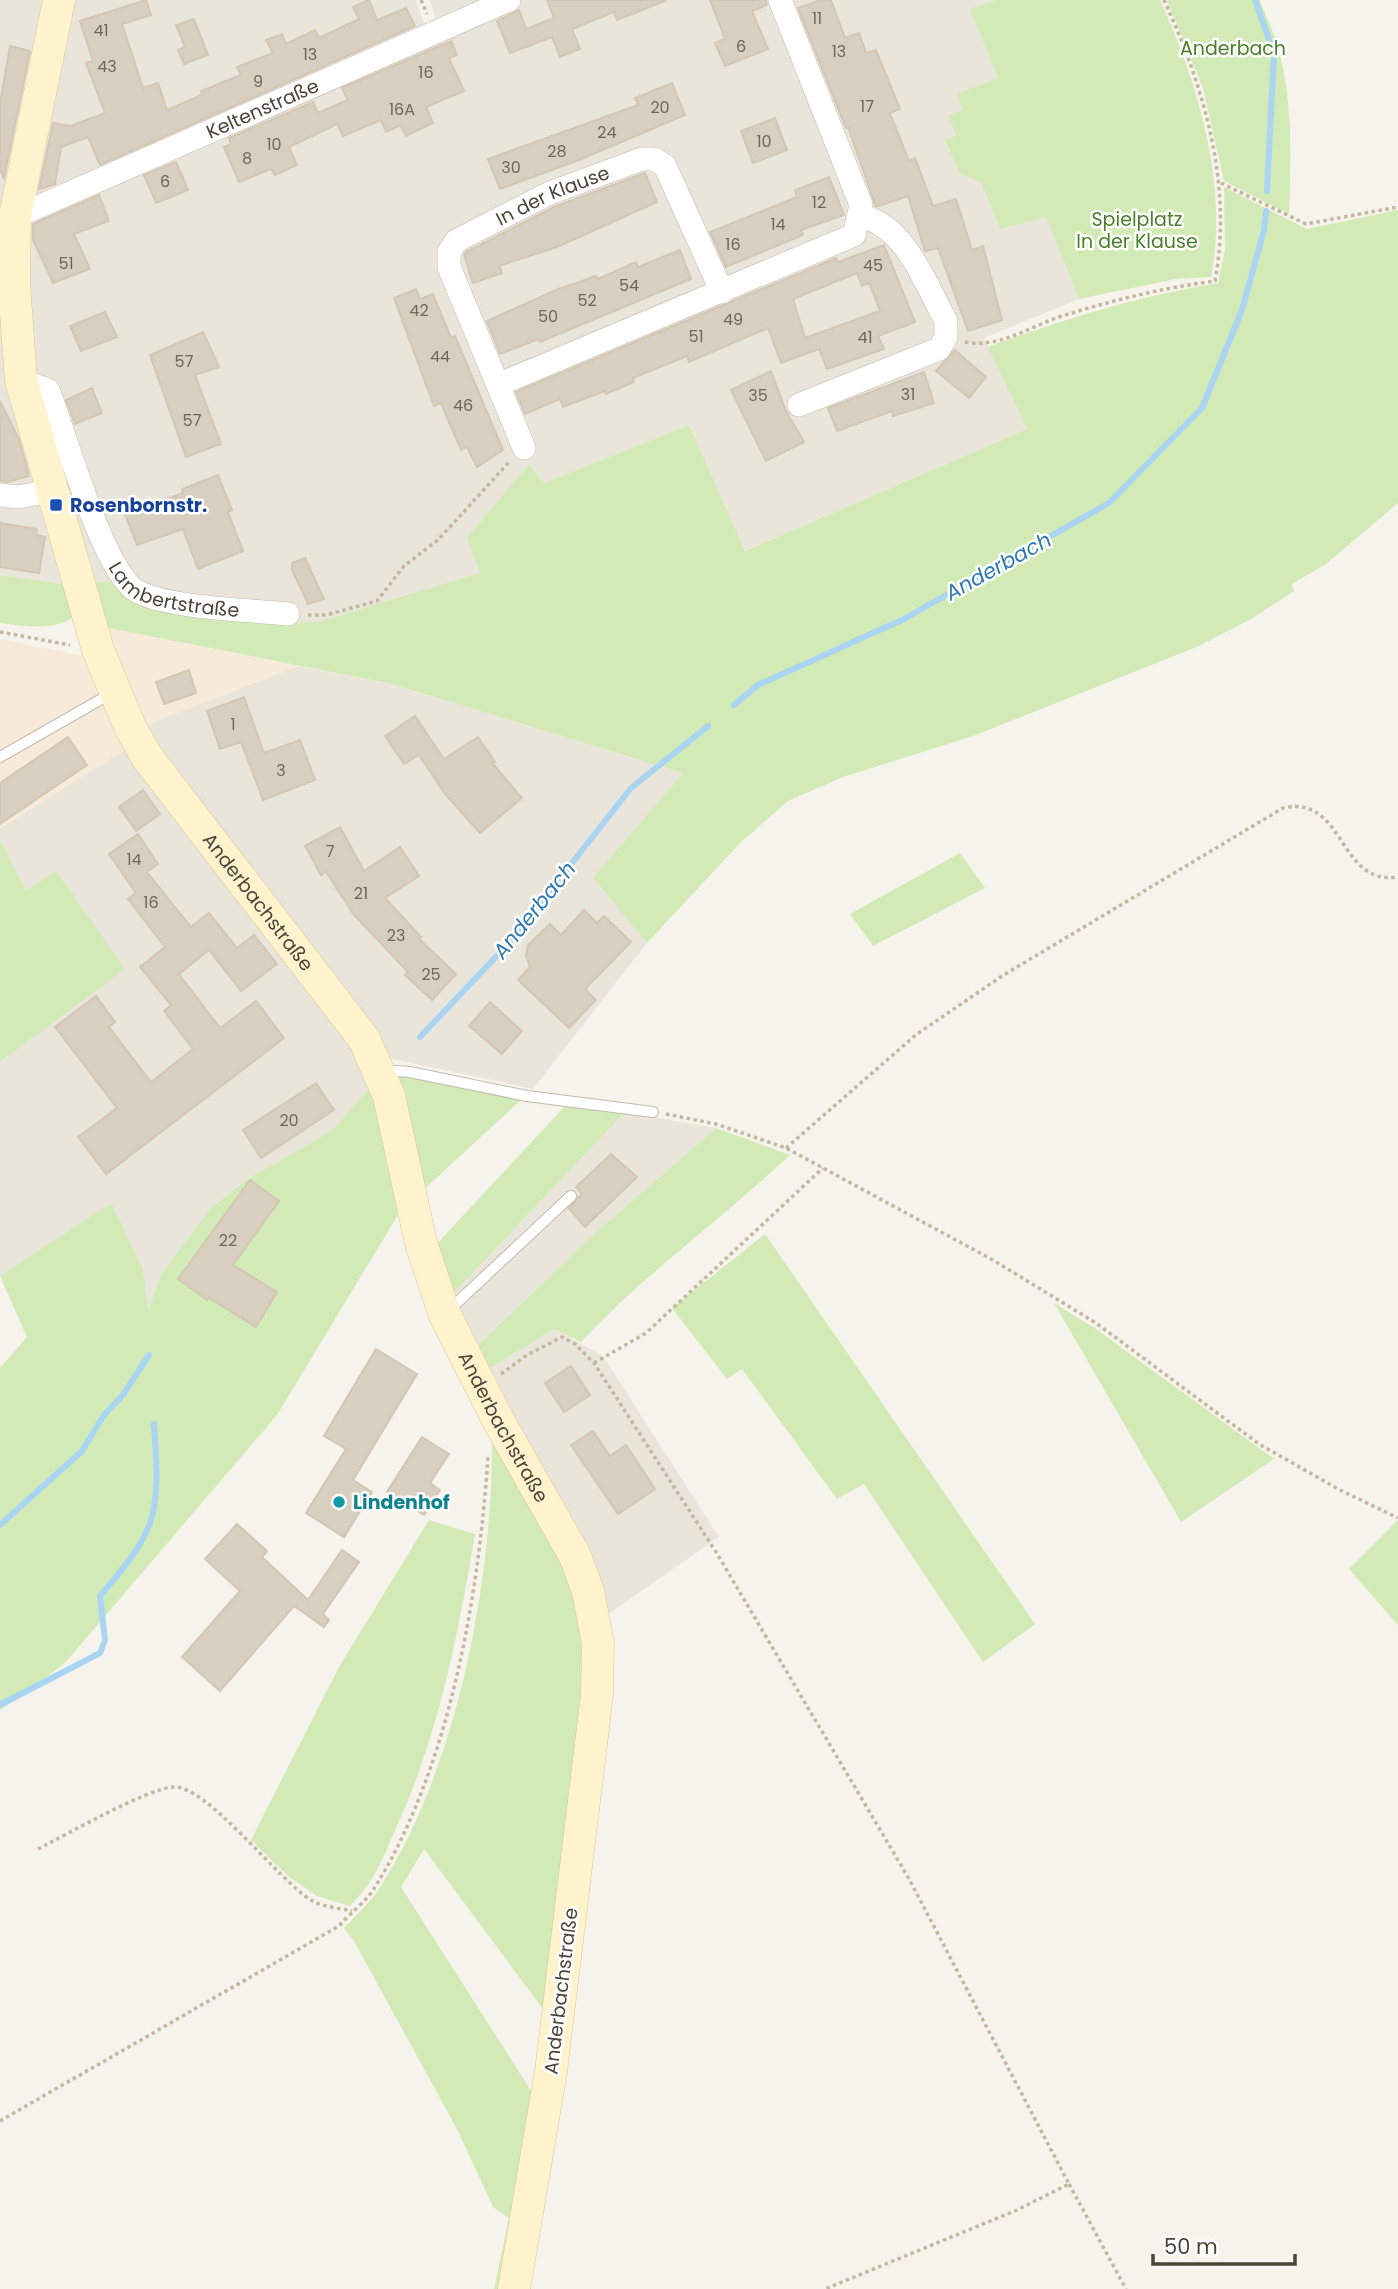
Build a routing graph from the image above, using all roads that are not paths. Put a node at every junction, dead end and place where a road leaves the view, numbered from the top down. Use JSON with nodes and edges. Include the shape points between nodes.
{"nodes":[{"id":1,"x":59,"y":0,"type":"edge"},
{"id":2,"x":509,"y":0,"type":"edge"},
{"id":3,"x":780,"y":0,"type":"edge"},
{"id":4,"x":861,"y":216,"type":"junction"},
{"id":5,"x":8,"y":220,"type":"edge"},
{"id":6,"x":722,"y":292,"type":"junction"},
{"id":7,"x":21,"y":380,"type":"junction"},
{"id":8,"x":500,"y":384,"type":"junction"},
{"id":9,"x":799,"y":406,"type":"dead end"},
{"id":10,"x":524,"y":448,"type":"road end"},
{"id":11,"x":52,"y":491,"type":"junction"},
{"id":12,"x":0,"y":495,"type":"edge"},
{"id":13,"x":288,"y":614,"type":"road end"},
{"id":14,"x":115,"y":692,"type":"junction"},
{"id":15,"x":0,"y":757,"type":"edge"},
{"id":16,"x":380,"y":1070,"type":"junction"},
{"id":17,"x":653,"y":1112,"type":"road end"},
{"id":18,"x":572,"y":1196,"type":"dead end"},
{"id":19,"x":444,"y":1315,"type":"junction"},
{"id":20,"x":514,"y":2289,"type":"edge"}],
"edges":[{"from":1,"to":5,"type":"main road"},
{"from":2,"to":5,"type":"street","name":"Keltenstraße"},
{"from":3,"to":4,"type":"street","via":[[861,205]]},
{"from":4,"to":6,"type":"street","via":[[854,234]]},
{"from":4,"to":9,"type":"street","via":[[875,219],[899,238],[946,321],[946,337],[939,349]]},
{"from":5,"to":7,"type":"main road"},
{"from":6,"to":8,"type":"street"},
{"from":6,"to":8,"type":"street","name":"In der Klause","via":[[665,166],[654,159],[642,159],[550,193],[456,242],[449,252],[449,267]]},
{"from":7,"to":11,"type":"main road"},
{"from":7,"to":13,"type":"street","name":"Lambertstraße","via":[[48,390],[103,542],[123,580],[136,591],[167,600]]},
{"from":8,"to":10,"type":"street","name":"In der Klause"},
{"from":11,"to":12,"type":"street"},
{"from":11,"to":14,"type":"main road","name":"Anderbachstraße","via":[[98,650]]},
{"from":14,"to":15,"type":"lane"},
{"from":14,"to":16,"type":"main road","name":"Anderbachstraße","via":[[147,757],[342,1007]]},
{"from":16,"to":17,"type":"lane"},
{"from":16,"to":19,"type":"main road","name":"Anderbachstraße","via":[[421,1243]]},
{"from":18,"to":19,"type":"lane"},
{"from":19,"to":20,"type":"main road","name":"Anderbachstraße","via":[[575,1556],[588,1591],[598,1643],[597,1695],[551,2071]]}]}
